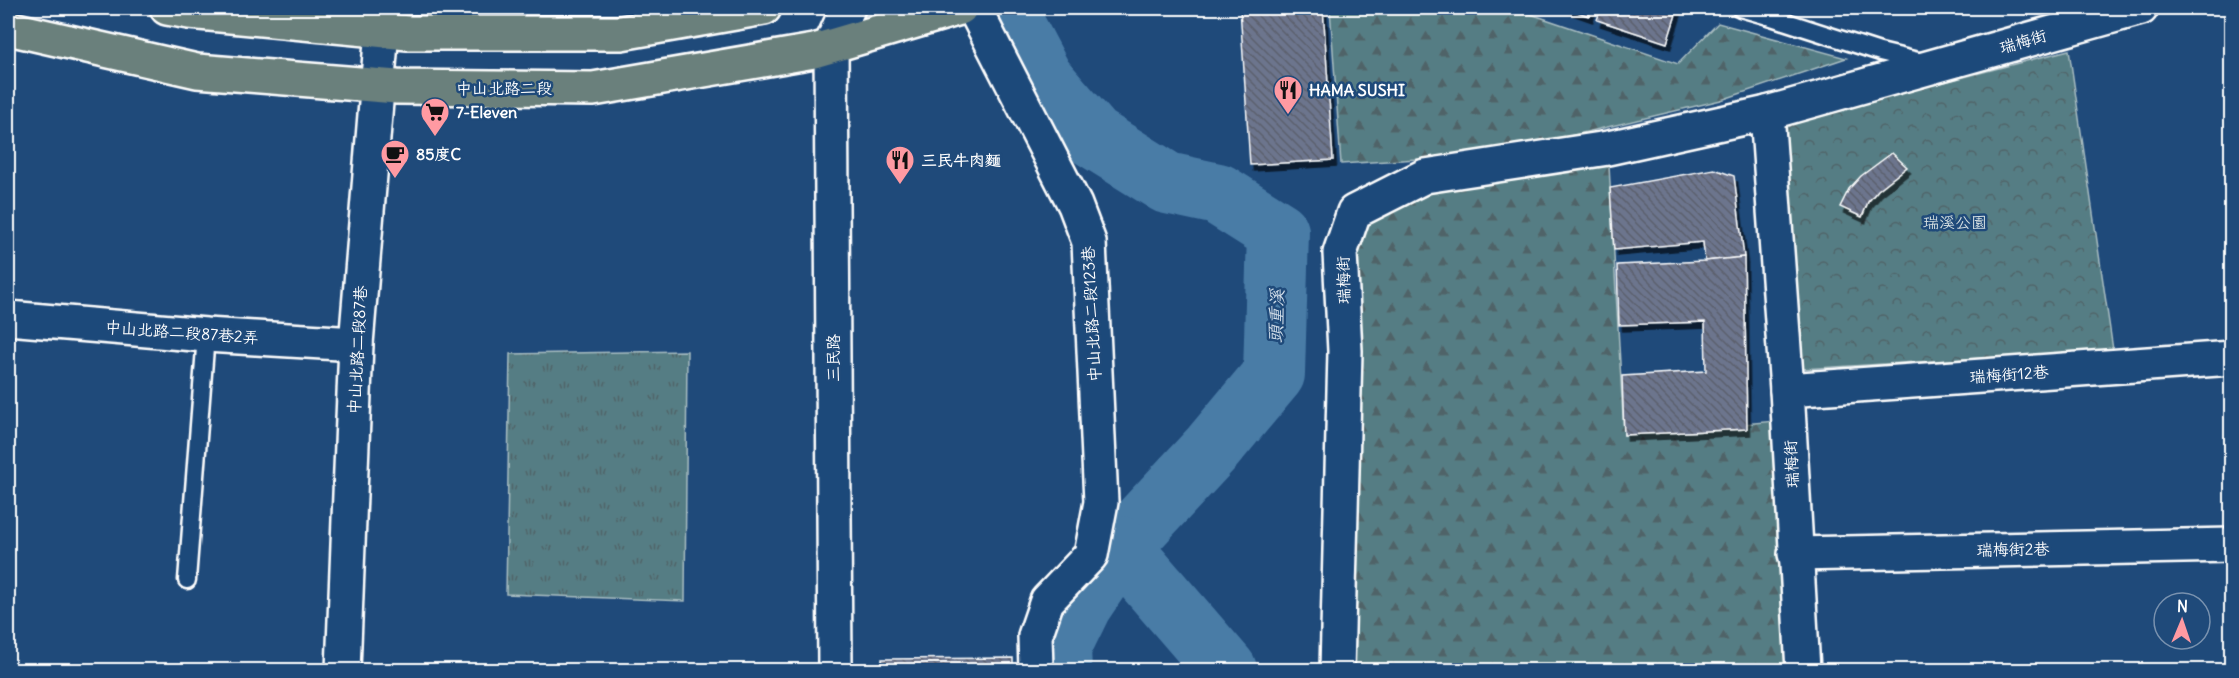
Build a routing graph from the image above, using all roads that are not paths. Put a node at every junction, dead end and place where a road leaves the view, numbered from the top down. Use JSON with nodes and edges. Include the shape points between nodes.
{"nodes":[{"id":1,"x":167,"y":8,"type":"edge"},
{"id":2,"x":764,"y":8,"type":"edge"},
{"id":3,"x":848,"y":8,"type":"edge"},
{"id":4,"x":960,"y":8,"type":"edge"},
{"id":5,"x":974,"y":8,"type":"edge"},
{"id":6,"x":1740,"y":8,"type":"edge"},
{"id":7,"x":2141,"y":8,"type":"edge"},
{"id":8,"x":1767,"y":12,"type":"edge"},
{"id":9,"x":8,"y":28,"type":"edge"},
{"id":10,"x":382,"y":30,"type":"junction"},
{"id":11,"x":831,"y":45,"type":"junction"},
{"id":12,"x":1936,"y":66,"type":"junction"},
{"id":13,"x":379,"y":86,"type":"junction"},
{"id":14,"x":1767,"y":113,"type":"junction"},
{"id":15,"x":8,"y":318,"type":"edge"},
{"id":16,"x":206,"y":335,"type":"junction"},
{"id":17,"x":356,"y":344,"type":"junction"},
{"id":18,"x":2232,"y":358,"type":"edge"},
{"id":19,"x":1787,"y":390,"type":"junction"},
{"id":20,"x":2232,"y":545,"type":"edge"},
{"id":21,"x":1795,"y":554,"type":"junction"},
{"id":22,"x":187,"y":580,"type":"dead end"},
{"id":23,"x":344,"y":670,"type":"edge"},
{"id":24,"x":836,"y":670,"type":"edge"},
{"id":25,"x":1036,"y":670,"type":"edge"},
{"id":26,"x":1337,"y":670,"type":"edge"},
{"id":27,"x":1803,"y":670,"type":"edge"}],
"edges":[{"from":1,"to":10,"type":"main road"},
{"from":2,"to":10,"type":"main road","via":[[621,33]]},
{"from":3,"to":11,"type":"street"},
{"from":4,"to":11,"type":"main road","name":"中山北路二段"},
{"from":5,"to":25,"type":"street","name":"中山北路二段123巷","via":[[1075,205],[1089,242],[1101,502],[1091,555],[1047,601],[1035,636]]},
{"from":6,"to":8,"type":"lane"},
{"from":7,"to":12,"type":"street","name":"瑞梅街"},
{"from":8,"to":12,"type":"lane","via":[[1880,52]]},
{"from":9,"to":13,"type":"main road","name":"中山北路二段","via":[[197,71]]},
{"from":10,"to":13,"type":"street","name":"中山北路二段87巷"},
{"from":11,"to":13,"type":"main road","name":"中山北路二段","via":[[593,89]]},
{"from":11,"to":24,"type":"street","name":"三民路"},
{"from":12,"to":14,"type":"street","name":"瑞梅街"},
{"from":13,"to":17,"type":"street","name":"中山北路二段87巷"},
{"from":14,"to":19,"type":"street","name":"瑞梅街"},
{"from":14,"to":26,"type":"street","name":"瑞梅街","via":[[1608,148],[1425,176],[1354,212],[1340,253],[1345,351]]},
{"from":15,"to":16,"type":"street","name":"中山北路二段87巷2弄"},
{"from":16,"to":17,"type":"street","name":"中山北路二段87巷2弄"},
{"from":16,"to":22,"type":"lane"},
{"from":17,"to":23,"type":"street","name":"中山北路二段87巷"},
{"from":18,"to":19,"type":"street","name":"瑞梅街12巷"},
{"from":19,"to":21,"type":"street","name":"瑞梅街"},
{"from":20,"to":21,"type":"street","name":"瑞梅街2巷"},
{"from":21,"to":27,"type":"street","name":"瑞梅街"}]}
